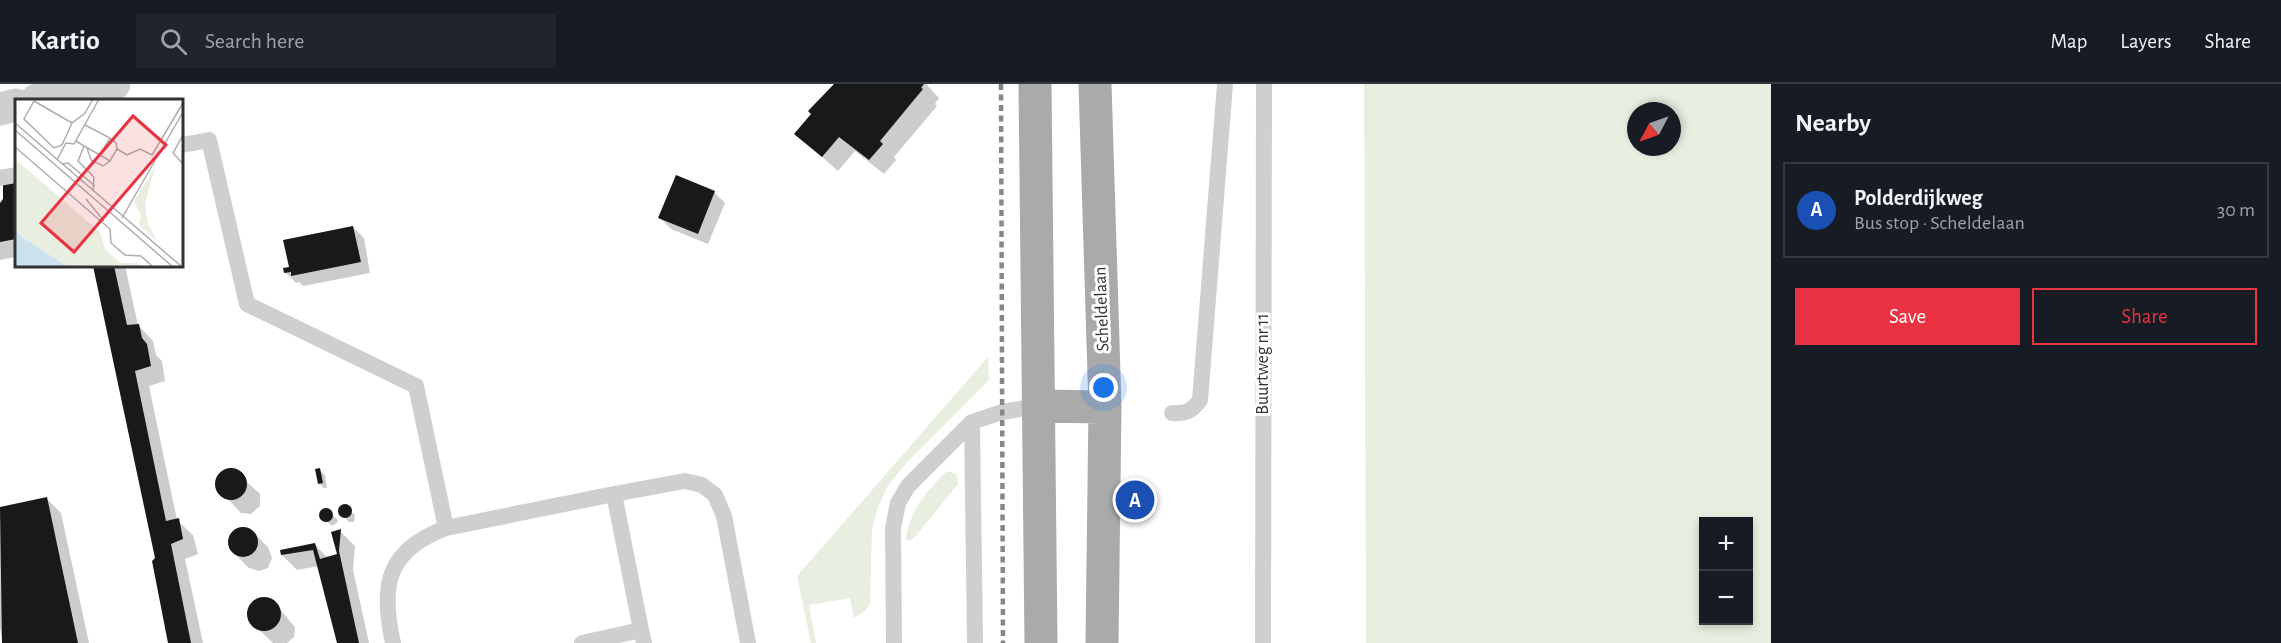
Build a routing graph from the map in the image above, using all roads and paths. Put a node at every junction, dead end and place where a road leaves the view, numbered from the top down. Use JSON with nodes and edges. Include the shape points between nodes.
{"nodes":[{"id":1,"x":114,"y":84,"type":"edge"},
{"id":2,"x":1035,"y":84,"type":"edge"},
{"id":3,"x":1095,"y":84,"type":"edge"},
{"id":4,"x":1225,"y":84,"type":"edge"},
{"id":5,"x":1264,"y":84,"type":"edge"},
{"id":6,"x":42,"y":99,"type":"edge"},
{"id":7,"x":15,"y":105,"type":"edge"},
{"id":8,"x":0,"y":108,"type":"edge"},
{"id":9,"x":183,"y":145,"type":"edge"},
{"id":10,"x":15,"y":175,"type":"edge"},
{"id":11,"x":0,"y":178,"type":"edge"},
{"id":12,"x":1038,"y":406,"type":"junction"},
{"id":13,"x":1105,"y":407,"type":"junction"},
{"id":14,"x":1172,"y":412,"type":"dead end"},
{"id":15,"x":972,"y":422,"type":"junction"},
{"id":16,"x":614,"y":494,"type":"junction"},
{"id":17,"x":446,"y":528,"type":"junction"},
{"id":18,"x":643,"y":637,"type":"edge"},
{"id":19,"x":393,"y":643,"type":"edge"},
{"id":20,"x":582,"y":643,"type":"edge"},
{"id":21,"x":748,"y":643,"type":"edge"},
{"id":22,"x":894,"y":643,"type":"edge"},
{"id":23,"x":975,"y":643,"type":"edge"},
{"id":24,"x":1041,"y":643,"type":"edge"},
{"id":25,"x":1102,"y":643,"type":"edge"},
{"id":26,"x":1263,"y":643,"type":"edge"}],
"edges":[{"from":1,"to":6,"type":"street"},
{"from":2,"to":12,"type":"main road"},
{"from":3,"to":13,"type":"main road","name":"Scheldelaan"},
{"from":4,"to":14,"type":"lane","via":[[1200,400],[1193,410],[1183,414]]},
{"from":5,"to":26,"type":"lane","name":"Buurtweg nr 11"},
{"from":7,"to":8,"type":"street"},
{"from":9,"to":17,"type":"lane","via":[[209,140],[247,304],[416,386]]},
{"from":10,"to":11,"type":"lane"},
{"from":12,"to":13,"type":"main road"},
{"from":12,"to":15,"type":"lane"},
{"from":12,"to":24,"type":"main road"},
{"from":13,"to":25,"type":"main road","name":"Scheldelaan"},
{"from":15,"to":22,"type":"lane","via":[[908,486],[898,503],[893,528]]},
{"from":15,"to":23,"type":"lane"},
{"from":16,"to":17,"type":"lane"},
{"from":16,"to":18,"type":"lane"},
{"from":16,"to":21,"type":"lane","via":[[685,481],[702,485],[715,495],[724,516]]},
{"from":17,"to":19,"type":"lane","via":[[425,536],[395,564],[389,580],[388,610]]},
{"from":18,"to":20,"type":"lane"}]}
